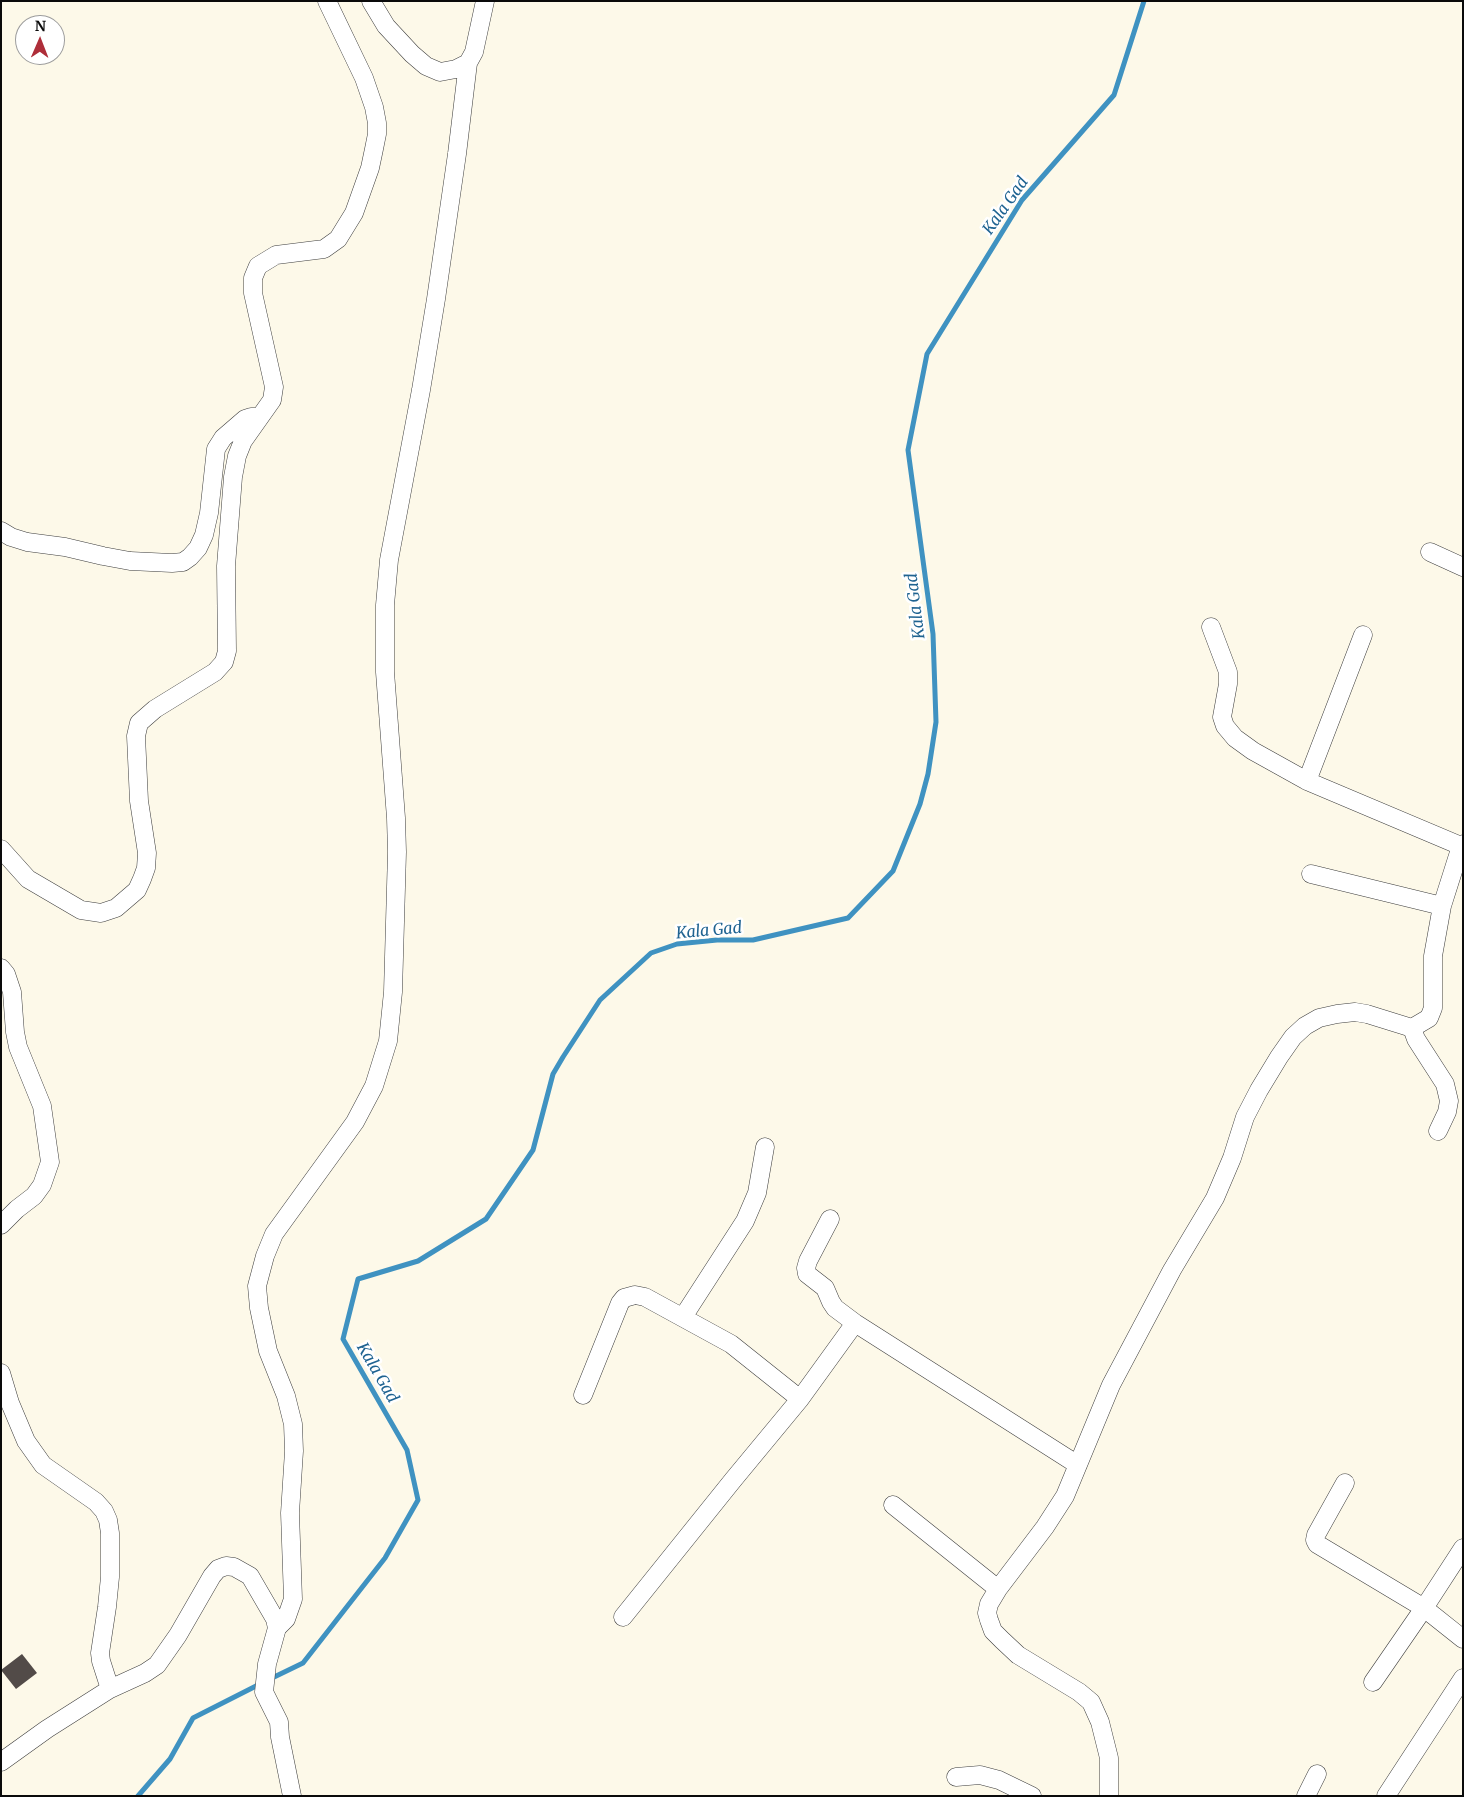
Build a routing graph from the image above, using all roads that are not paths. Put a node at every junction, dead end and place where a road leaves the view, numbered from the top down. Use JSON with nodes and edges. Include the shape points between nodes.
{"nodes":[{"id":1,"x":327,"y":1,"type":"edge"},
{"id":2,"x":371,"y":1,"type":"edge"},
{"id":3,"x":485,"y":1,"type":"edge"},
{"id":4,"x":468,"y":63,"type":"junction"},
{"id":5,"x":258,"y":417,"type":"junction"},
{"id":6,"x":1,"y":531,"type":"edge"},
{"id":7,"x":1430,"y":552,"type":"dead end"},
{"id":8,"x":1463,"y":567,"type":"edge"},
{"id":9,"x":1211,"y":626,"type":"dead end"},
{"id":10,"x":1364,"y":636,"type":"dead end"},
{"id":11,"x":1307,"y":782,"type":"junction"},
{"id":12,"x":1462,"y":845,"type":"edge"},
{"id":13,"x":1,"y":849,"type":"edge"},
{"id":14,"x":1311,"y":874,"type":"dead end"},
{"id":15,"x":1442,"y":906,"type":"junction"},
{"id":16,"x":1,"y":968,"type":"edge"},
{"id":17,"x":1412,"y":1028,"type":"junction"},
{"id":18,"x":1,"y":1038,"type":"edge"},
{"id":19,"x":18,"y":1047,"type":"junction"},
{"id":20,"x":1438,"y":1131,"type":"dead end"},
{"id":21,"x":765,"y":1147,"type":"dead end"},
{"id":22,"x":830,"y":1219,"type":"dead end"},
{"id":23,"x":1,"y":1225,"type":"edge"},
{"id":24,"x":683,"y":1317,"type":"junction"},
{"id":25,"x":855,"y":1323,"type":"junction"},
{"id":26,"x":1,"y":1373,"type":"edge"},
{"id":27,"x":583,"y":1396,"type":"dead end"},
{"id":28,"x":800,"y":1399,"type":"junction"},
{"id":29,"x":1078,"y":1465,"type":"junction"},
{"id":30,"x":1345,"y":1483,"type":"dead end"},
{"id":31,"x":893,"y":1505,"type":"dead end"},
{"id":32,"x":1463,"y":1548,"type":"edge"},
{"id":33,"x":998,"y":1588,"type":"junction"},
{"id":34,"x":1424,"y":1608,"type":"junction"},
{"id":35,"x":623,"y":1617,"type":"dead end"},
{"id":36,"x":277,"y":1628,"type":"junction"},
{"id":37,"x":1463,"y":1639,"type":"edge"},
{"id":38,"x":1463,"y":1678,"type":"edge"},
{"id":39,"x":1373,"y":1682,"type":"dead end"},
{"id":40,"x":110,"y":1689,"type":"junction"},
{"id":41,"x":1,"y":1762,"type":"edge"},
{"id":42,"x":1317,"y":1774,"type":"dead end"},
{"id":43,"x":956,"y":1777,"type":"dead end"},
{"id":44,"x":292,"y":1796,"type":"edge"},
{"id":45,"x":1032,"y":1796,"type":"edge"},
{"id":46,"x":1109,"y":1796,"type":"edge"},
{"id":47,"x":1306,"y":1796,"type":"edge"},
{"id":48,"x":1386,"y":1796,"type":"edge"}],
"edges":[{"from":1,"to":5,"type":"street","via":[[364,78],[374,106],[377,134],[370,168],[354,213],[338,238],[324,249],[276,255],[258,266],[253,278],[253,293],[274,387],[272,400]]},
{"from":2,"to":4,"type":"street","via":[[386,26],[426,66],[440,72]]},
{"from":3,"to":4,"type":"street","via":[[474,52]]},
{"from":4,"to":36,"type":"street","via":[[436,299],[388,560],[385,672],[397,852],[393,992],[388,1041],[374,1086],[355,1122],[274,1234],[257,1286],[268,1351],[293,1424],[290,1513],[293,1599],[286,1619]]},
{"from":5,"to":6,"type":"street","via":[[245,420],[223,438],[216,449],[204,535],[198,548],[183,562],[112,558],[28,542]]},
{"from":5,"to":13,"type":"street","via":[[243,441],[233,477],[226,566],[224,662],[215,672],[155,709],[139,723],[136,736],[139,801],[147,853],[146,868],[137,890],[116,908],[101,913],[81,910],[28,879]]},
{"from":7,"to":8,"type":"street"},
{"from":9,"to":11,"type":"street","via":[[1228,672],[1222,717],[1225,726],[1253,751]]},
{"from":10,"to":11,"type":"street"},
{"from":11,"to":12,"type":"street"},
{"from":12,"to":15,"type":"street"},
{"from":14,"to":15,"type":"street"},
{"from":15,"to":17,"type":"street","via":[[1433,956],[1433,1008],[1429,1018]]},
{"from":16,"to":19,"type":"street","via":[[12,992]]},
{"from":17,"to":20,"type":"street","via":[[1445,1084],[1448,1112]]},
{"from":17,"to":29,"type":"street","via":[[1355,1012],[1319,1018],[1293,1038],[1259,1090],[1215,1198],[1172,1270],[1111,1385]]},
{"from":18,"to":19,"type":"street"},
{"from":19,"to":23,"type":"street","via":[[42,1106],[50,1162],[42,1185],[34,1196]]},
{"from":21,"to":24,"type":"street","via":[[757,1193],[745,1221]]},
{"from":22,"to":25,"type":"street","via":[[808,1260],[807,1274],[825,1288],[835,1308]]},
{"from":24,"to":27,"type":"street","via":[[645,1297],[624,1298]]},
{"from":24,"to":28,"type":"street","via":[[731,1344]]},
{"from":25,"to":28,"type":"street"},
{"from":25,"to":29,"type":"street"},
{"from":26,"to":40,"type":"street","via":[[26,1441],[43,1465],[96,1502],[108,1520],[110,1577],[100,1661]]},
{"from":28,"to":35,"type":"street"},
{"from":29,"to":33,"type":"street","via":[[1045,1527]]},
{"from":30,"to":34,"type":"street","via":[[1316,1535],[1317,1544]]},
{"from":31,"to":33,"type":"street"},
{"from":32,"to":34,"type":"street"},
{"from":33,"to":46,"type":"street","via":[[987,1613],[993,1631],[1018,1655],[1091,1702],[1109,1758]]},
{"from":34,"to":37,"type":"street"},
{"from":34,"to":39,"type":"street"},
{"from":36,"to":40,"type":"street","via":[[272,1612],[250,1576],[234,1566],[226,1566],[212,1576],[178,1635],[156,1665]]},
{"from":36,"to":44,"type":"street","via":[[267,1664],[264,1692],[279,1722]]},
{"from":38,"to":48,"type":"street"},
{"from":40,"to":41,"type":"street"},
{"from":42,"to":47,"type":"street"},
{"from":43,"to":45,"type":"street","via":[[990,1778]]}]}
